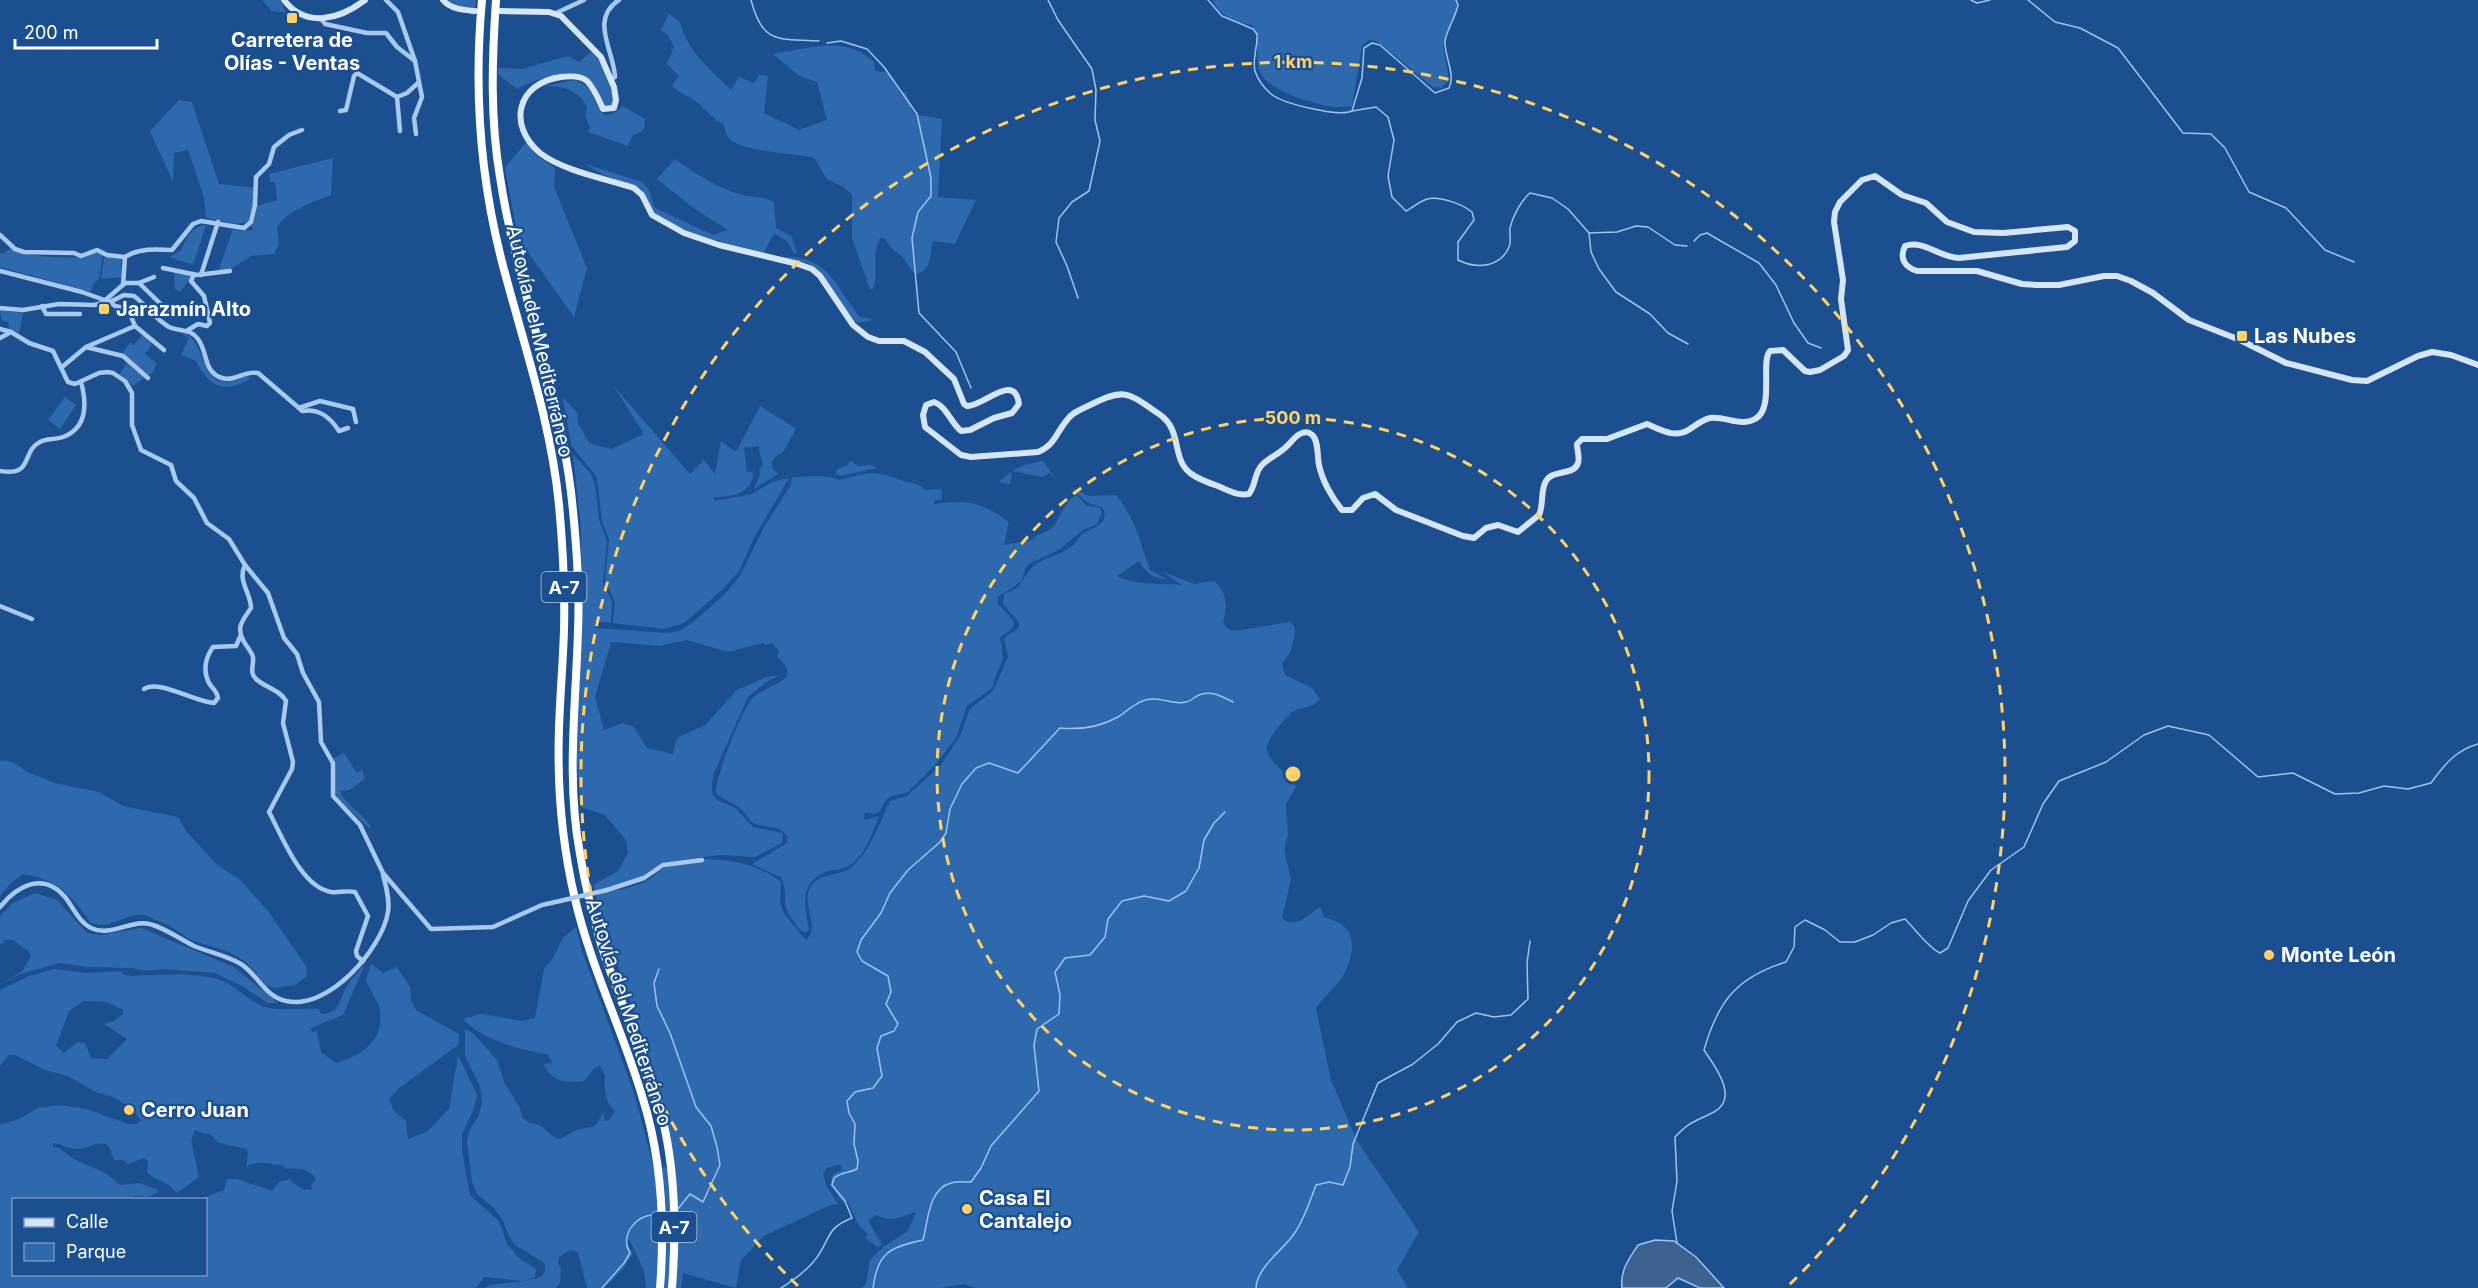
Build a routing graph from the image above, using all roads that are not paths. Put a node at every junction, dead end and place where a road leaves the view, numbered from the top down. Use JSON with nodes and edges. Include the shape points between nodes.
{"nodes":[{"id":1,"x":284,"y":0,"type":"edge"},
{"id":2,"x":365,"y":0,"type":"edge"},
{"id":3,"x":386,"y":0,"type":"edge"},
{"id":4,"x":443,"y":0,"type":"edge"},
{"id":5,"x":483,"y":0,"type":"edge"},
{"id":6,"x":496,"y":0,"type":"edge"},
{"id":7,"x":584,"y":0,"type":"edge"},
{"id":8,"x":619,"y":0,"type":"edge"},
{"id":9,"x":475,"y":11,"type":"dead end"},
{"id":10,"x":500,"y":11,"type":"dead end"},
{"id":11,"x":554,"y":14,"type":"junction"},
{"id":12,"x":322,"y":20,"type":"junction"},
{"id":13,"x":415,"y":61,"type":"junction"},
{"id":14,"x":611,"y":79,"type":"junction"},
{"id":15,"x":418,"y":83,"type":"junction"},
{"id":16,"x":397,"y":97,"type":"junction"},
{"id":17,"x":340,"y":111,"type":"dead end"},
{"id":18,"x":302,"y":130,"type":"dead end"},
{"id":19,"x":400,"y":131,"type":"dead end"},
{"id":20,"x":416,"y":134,"type":"dead end"},
{"id":21,"x":218,"y":222,"type":"junction"},
{"id":22,"x":0,"y":235,"type":"edge"},
{"id":23,"x":125,"y":257,"type":"junction"},
{"id":24,"x":163,"y":268,"type":"dead end"},
{"id":25,"x":0,"y":271,"type":"edge"},
{"id":26,"x":230,"y":271,"type":"dead end"},
{"id":27,"x":194,"y":274,"type":"junction"},
{"id":28,"x":201,"y":275,"type":"junction"},
{"id":29,"x":154,"y":277,"type":"dead end"},
{"id":30,"x":139,"y":283,"type":"junction"},
{"id":31,"x":123,"y":285,"type":"junction"},
{"id":32,"x":108,"y":301,"type":"junction"},
{"id":33,"x":42,"y":306,"type":"junction"},
{"id":34,"x":0,"y":308,"type":"edge"},
{"id":35,"x":172,"y":310,"type":"dead end"},
{"id":36,"x":80,"y":314,"type":"dead end"},
{"id":37,"x":135,"y":326,"type":"junction"},
{"id":38,"x":0,"y":329,"type":"edge"},
{"id":39,"x":188,"y":330,"type":"junction"},
{"id":40,"x":11,"y":332,"type":"junction"},
{"id":41,"x":0,"y":338,"type":"edge"},
{"id":42,"x":86,"y":347,"type":"junction"},
{"id":43,"x":164,"y":350,"type":"dead end"},
{"id":44,"x":2478,"y":364,"type":"edge"},
{"id":45,"x":62,"y":367,"type":"junction"},
{"id":46,"x":148,"y":378,"type":"dead end"},
{"id":47,"x":81,"y":382,"type":"junction"},
{"id":48,"x":298,"y":408,"type":"junction"},
{"id":49,"x":356,"y":422,"type":"dead end"},
{"id":50,"x":348,"y":428,"type":"dead end"},
{"id":51,"x":0,"y":471,"type":"edge"},
{"id":52,"x":245,"y":565,"type":"junction"},
{"id":53,"x":0,"y":606,"type":"edge"},
{"id":54,"x":32,"y":620,"type":"dead end"},
{"id":55,"x":240,"y":637,"type":"junction"},
{"id":56,"x":144,"y":689,"type":"dead end"},
{"id":57,"x":702,"y":860,"type":"dead end"},
{"id":58,"x":383,"y":873,"type":"junction"},
{"id":59,"x":0,"y":907,"type":"edge"},
{"id":60,"x":363,"y":961,"type":"junction"},
{"id":61,"x":660,"y":1288,"type":"edge"},
{"id":62,"x":672,"y":1288,"type":"edge"}],
"edges":[{"from":1,"to":12,"type":"main road","via":[[296,12]]},
{"from":2,"to":12,"type":"main road"},
{"from":3,"to":13,"type":"street","via":[[398,12]]},
{"from":4,"to":9,"type":"main road","via":[[458,9]]},
{"from":5,"to":61,"type":"highway","name":"Autovía del Mediterráneo","number":"A-7","via":[[479,107],[487,181],[501,259],[537,383],[558,503],[564,631],[559,780],[566,853],[590,954],[643,1097],[653,1136],[662,1210]]},
{"from":6,"to":62,"type":"highway","name":"Autovía del Mediterráneo","number":"A-7","via":[[492,104],[500,177],[516,257],[557,410],[571,492],[579,628],[572,782],[579,850],[601,945],[666,1133],[675,1210]]},
{"from":7,"to":11,"type":"street"},
{"from":8,"to":14,"type":"street","via":[[604,20],[615,71]]},
{"from":10,"to":11,"type":"main road"},
{"from":11,"to":14,"type":"main road","via":[[561,16],[594,48]]},
{"from":12,"to":13,"type":"street","via":[[325,24],[367,33],[386,33]]},
{"from":13,"to":15,"type":"street"},
{"from":14,"to":44,"type":"main road","via":[[616,100],[609,110],[603,109],[587,81],[580,77],[545,80],[534,86],[524,99],[521,113],[531,142],[551,160],[634,188],[652,214],[684,233],[812,269],[853,325],[879,341],[904,341],[925,352],[954,379],[967,406],[1002,390],[1013,391],[1018,398],[1017,409],[970,430],[961,431],[953,425],[940,404],[927,405],[923,415],[925,427],[961,455],[1038,452],[1055,441],[1075,412],[1121,393],[1167,419],[1185,468],[1206,482],[1249,494],[1262,465],[1293,439],[1308,432],[1316,440],[1323,478],[1342,510],[1352,510],[1363,498],[1375,494],[1396,510],[1470,538],[1498,525],[1518,531],[1536,519],[1546,481],[1555,473],[1576,467],[1577,444],[1582,439],[1607,440],[1647,424],[1674,435],[1706,419],[1751,421],[1758,418],[1764,401],[1768,383],[1766,358],[1770,351],[1783,350],[1810,372],[1844,356],[1848,342],[1835,212],[1857,185],[1871,176],[1881,178],[1902,195],[1926,203],[1947,222],[1974,232],[2068,227],[2075,231],[2071,245],[2054,250],[1952,258],[1910,244],[1903,251],[1903,261],[1909,269],[1977,272],[2036,285],[2117,276],[2153,293],[2189,320],[2286,363],[2352,380],[2367,381],[2432,352]]},
{"from":15,"to":16,"type":"street"},
{"from":15,"to":20,"type":"street","via":[[422,96],[414,118]]},
{"from":16,"to":17,"type":"street","via":[[357,73],[346,110]]},
{"from":16,"to":19,"type":"street"},
{"from":18,"to":21,"type":"street","via":[[274,147],[269,164],[256,177],[251,222],[244,228]]},
{"from":21,"to":23,"type":"street","via":[[194,224],[172,250],[152,248]]},
{"from":21,"to":28,"type":"street"},
{"from":22,"to":23,"type":"street","via":[[24,252],[81,256],[97,250]]},
{"from":23,"to":31,"type":"street"},
{"from":24,"to":27,"type":"street"},
{"from":25,"to":32,"type":"street"},
{"from":26,"to":28,"type":"street"},
{"from":27,"to":28,"type":"street"},
{"from":27,"to":39,"type":"street","via":[[191,281],[204,296],[210,323]]},
{"from":29,"to":30,"type":"street"},
{"from":30,"to":31,"type":"street"},
{"from":30,"to":35,"type":"street","via":[[169,312]]},
{"from":31,"to":32,"type":"street"},
{"from":32,"to":33,"type":"street","via":[[95,305]]},
{"from":32,"to":37,"type":"street","via":[[128,309]]},
{"from":32,"to":39,"type":"street","via":[[134,296],[171,328]]},
{"from":33,"to":34,"type":"street","via":[[23,310]]},
{"from":33,"to":36,"type":"street","via":[[46,314]]},
{"from":37,"to":42,"type":"street"},
{"from":37,"to":43,"type":"street"},
{"from":38,"to":40,"type":"street"},
{"from":39,"to":48,"type":"street","via":[[198,339],[211,370],[222,378],[258,373]]},
{"from":40,"to":41,"type":"street"},
{"from":40,"to":45,"type":"street","via":[[53,351]]},
{"from":42,"to":45,"type":"street"},
{"from":42,"to":46,"type":"street","via":[[123,356]]},
{"from":45,"to":47,"type":"street","via":[[68,381]]},
{"from":47,"to":51,"type":"street","via":[[86,406],[76,429],[63,437],[39,442],[21,470]]},
{"from":47,"to":52,"type":"street","via":[[107,372],[125,381],[132,393],[132,425],[141,450],[171,465],[176,481],[194,498],[207,523],[229,539]]},
{"from":48,"to":49,"type":"street","via":[[320,401],[353,410]]},
{"from":48,"to":50,"type":"street","via":[[320,411],[339,431]]},
{"from":52,"to":55,"type":"street","via":[[244,590],[251,608],[240,623]]},
{"from":52,"to":58,"type":"street","via":[[268,593],[284,638],[297,654],[319,702],[321,742],[333,763],[333,796],[360,825]]},
{"from":53,"to":54,"type":"street"},
{"from":55,"to":56,"type":"street","via":[[236,646],[213,647],[206,657],[208,681],[218,693],[214,703],[203,703],[160,687]]},
{"from":55,"to":60,"type":"street","via":[[253,658],[253,676],[286,701],[282,723],[292,769],[269,812],[307,877],[332,892],[354,892],[368,916],[356,951]]},
{"from":57,"to":58,"type":"street","bridge":true,"via":[[663,865],[644,878],[533,908],[494,927],[431,929]]},
{"from":58,"to":60,"type":"street","via":[[389,911]]},
{"from":59,"to":60,"type":"street","via":[[26,884],[55,888],[88,927],[111,930],[151,923],[241,964],[268,992],[288,1002],[315,999],[327,993]]}]}
